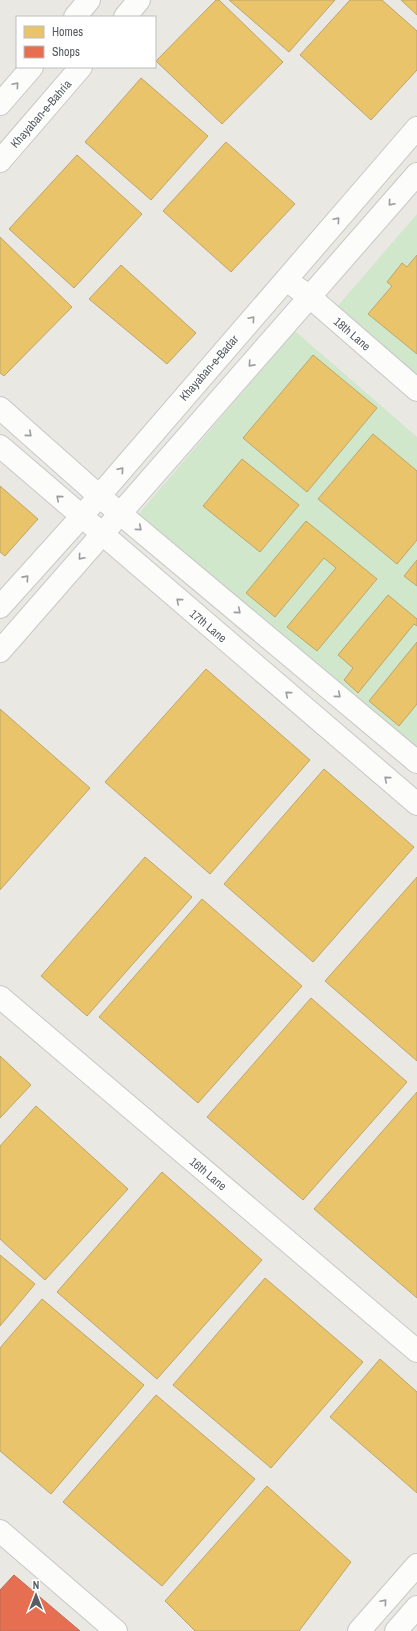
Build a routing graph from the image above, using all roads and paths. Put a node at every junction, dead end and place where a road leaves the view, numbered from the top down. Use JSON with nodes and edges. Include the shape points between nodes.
{"nodes":[{"id":1,"x":89,"y":0,"type":"edge"},
{"id":2,"x":139,"y":0,"type":"edge"},
{"id":3,"x":76,"y":16,"type":"edge"},
{"id":4,"x":125,"y":16,"type":"edge"},
{"id":5,"x":31,"y":68,"type":"edge"},
{"id":6,"x":80,"y":68,"type":"edge"},
{"id":7,"x":0,"y":104,"type":"edge"},
{"id":8,"x":417,"y":128,"type":"edge"},
{"id":9,"x":0,"y":161,"type":"edge"},
{"id":10,"x":417,"y":174,"type":"edge"},
{"id":11,"x":286,"y":280,"type":"junction"},
{"id":12,"x":310,"y":297,"type":"junction"},
{"id":13,"x":417,"y":390,"type":"edge"},
{"id":14,"x":0,"y":408,"type":"edge"},
{"id":15,"x":0,"y":446,"type":"edge"},
{"id":16,"x":98,"y":495,"type":"junction"},
{"id":17,"x":120,"y":512,"type":"junction"},
{"id":18,"x":80,"y":517,"type":"junction"},
{"id":19,"x":101,"y":534,"type":"junction"},
{"id":20,"x":0,"y":607,"type":"edge"},
{"id":21,"x":0,"y":651,"type":"edge"},
{"id":22,"x":417,"y":762,"type":"edge"},
{"id":23,"x":417,"y":804,"type":"edge"},
{"id":24,"x":0,"y":997,"type":"edge"},
{"id":25,"x":417,"y":1350,"type":"edge"},
{"id":26,"x":0,"y":1531,"type":"edge"},
{"id":27,"x":417,"y":1565,"type":"edge"},
{"id":28,"x":417,"y":1607,"type":"edge"},
{"id":29,"x":116,"y":1631,"type":"edge"},
{"id":30,"x":359,"y":1631,"type":"edge"},
{"id":31,"x":396,"y":1631,"type":"edge"}],
"edges":[{"from":1,"to":3,"type":"street"},
{"from":2,"to":4,"type":"street"},
{"from":7,"to":5,"type":"street","one_way":true},
{"from":6,"to":9,"type":"street","name":"Khayaban-e-Bahria"},
{"from":11,"to":8,"type":"street","name":"Khayaban-e-Badar","one_way":true},
{"from":10,"to":12,"type":"street","one_way":true},
{"from":11,"to":12,"type":"street","name":"18th Lane"},
{"from":16,"to":11,"type":"street","name":"Khayaban-e-Badar","one_way":true},
{"from":12,"to":13,"type":"street","name":"18th Lane"},
{"from":12,"to":17,"type":"street","one_way":true},
{"from":14,"to":16,"type":"street","one_way":true},
{"from":18,"to":15,"type":"street","name":"17th Lane","one_way":true},
{"from":16,"to":17,"type":"street"},
{"from":16,"to":18,"type":"street","name":"Khayaban-e-Badar"},
{"from":17,"to":19,"type":"street"},
{"from":17,"to":22,"type":"street","one_way":true},
{"from":18,"to":19,"type":"street","name":"17th Lane"},
{"from":20,"to":18,"type":"street","name":"Khayaban-e-Badar","one_way":true},
{"from":19,"to":21,"type":"street","one_way":true},
{"from":23,"to":19,"type":"street","name":"17th Lane","one_way":true},
{"from":24,"to":25,"type":"street","name":"16th Lane"},
{"from":26,"to":29,"type":"street"},
{"from":30,"to":27,"type":"street","one_way":true},
{"from":28,"to":31,"type":"street"}]}
